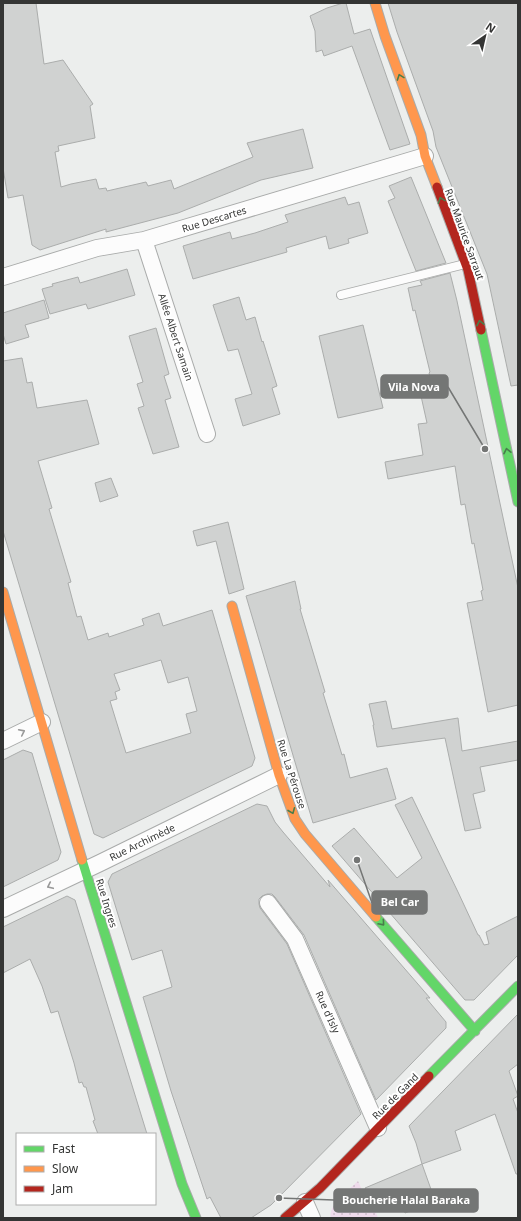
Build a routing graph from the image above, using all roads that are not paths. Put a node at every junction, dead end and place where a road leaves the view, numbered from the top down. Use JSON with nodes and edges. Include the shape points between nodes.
{"nodes":[{"id":1,"x":375,"y":3,"type":"edge"},
{"id":2,"x":425,"y":156,"type":"junction"},
{"id":3,"x":144,"y":240,"type":"junction"},
{"id":4,"x":466,"y":264,"type":"junction"},
{"id":5,"x":3,"y":277,"type":"edge"},
{"id":6,"x":341,"y":296,"type":"dead end"},
{"id":7,"x":208,"y":434,"type":"dead end"},
{"id":8,"x":518,"y":502,"type":"edge"},
{"id":9,"x":3,"y":592,"type":"edge"},
{"id":10,"x":232,"y":606,"type":"dead end"},
{"id":11,"x":42,"y":722,"type":"junction"},
{"id":12,"x":3,"y":741,"type":"edge"},
{"id":13,"x":279,"y":775,"type":"junction"},
{"id":14,"x":85,"y":870,"type":"junction"},
{"id":15,"x":268,"y":903,"type":"dead end"},
{"id":16,"x":3,"y":909,"type":"edge"},
{"id":17,"x":518,"y":986,"type":"edge"},
{"id":18,"x":475,"y":1031,"type":"junction"},
{"id":19,"x":378,"y":1128,"type":"junction"},
{"id":20,"x":305,"y":1202,"type":"junction"},
{"id":21,"x":196,"y":1218,"type":"edge"},
{"id":22,"x":284,"y":1218,"type":"edge"},
{"id":23,"x":312,"y":1218,"type":"edge"}],
"edges":[{"from":2,"to":1,"type":"street","name":"Rue Maurice Sarraut","one_way":true,"via":[[421,134]]},
{"from":2,"to":3,"type":"street","name":"Rue Descartes"},
{"from":4,"to":2,"type":"street","name":"Rue Maurice Sarraut","one_way":true},
{"from":3,"to":5,"type":"street","name":"Rue Descartes","via":[[98,248]]},
{"from":3,"to":7,"type":"street","name":"Allée Albert Samain"},
{"from":4,"to":6,"type":"lane"},
{"from":8,"to":4,"type":"street","name":"Rue Maurice Sarraut","one_way":true},
{"from":9,"to":11,"type":"street","name":"Rue Ingres"},
{"from":10,"to":13,"type":"street","name":"Rue La Pérouse"},
{"from":12,"to":11,"type":"street","one_way":true},
{"from":11,"to":14,"type":"street","name":"Rue Ingres"},
{"from":13,"to":14,"type":"street","name":"Rue Archimède"},
{"from":13,"to":18,"type":"street","name":"Rue La Pérouse","one_way":true,"via":[[295,819],[305,834]]},
{"from":14,"to":16,"type":"street","name":"Rue Archimède","one_way":true},
{"from":14,"to":21,"type":"street","name":"Rue Ingres","via":[[182,1184]]},
{"from":15,"to":19,"type":"street","name":"Rue d'Isly","via":[[295,939]]},
{"from":17,"to":18,"type":"street","name":"Rue de Gand"},
{"from":18,"to":19,"type":"street","name":"Rue de Gand"},
{"from":19,"to":20,"type":"street","name":"Rue de Gand"},
{"from":20,"to":22,"type":"street","name":"Rue de Gand"},
{"from":20,"to":23,"type":"street"}]}
